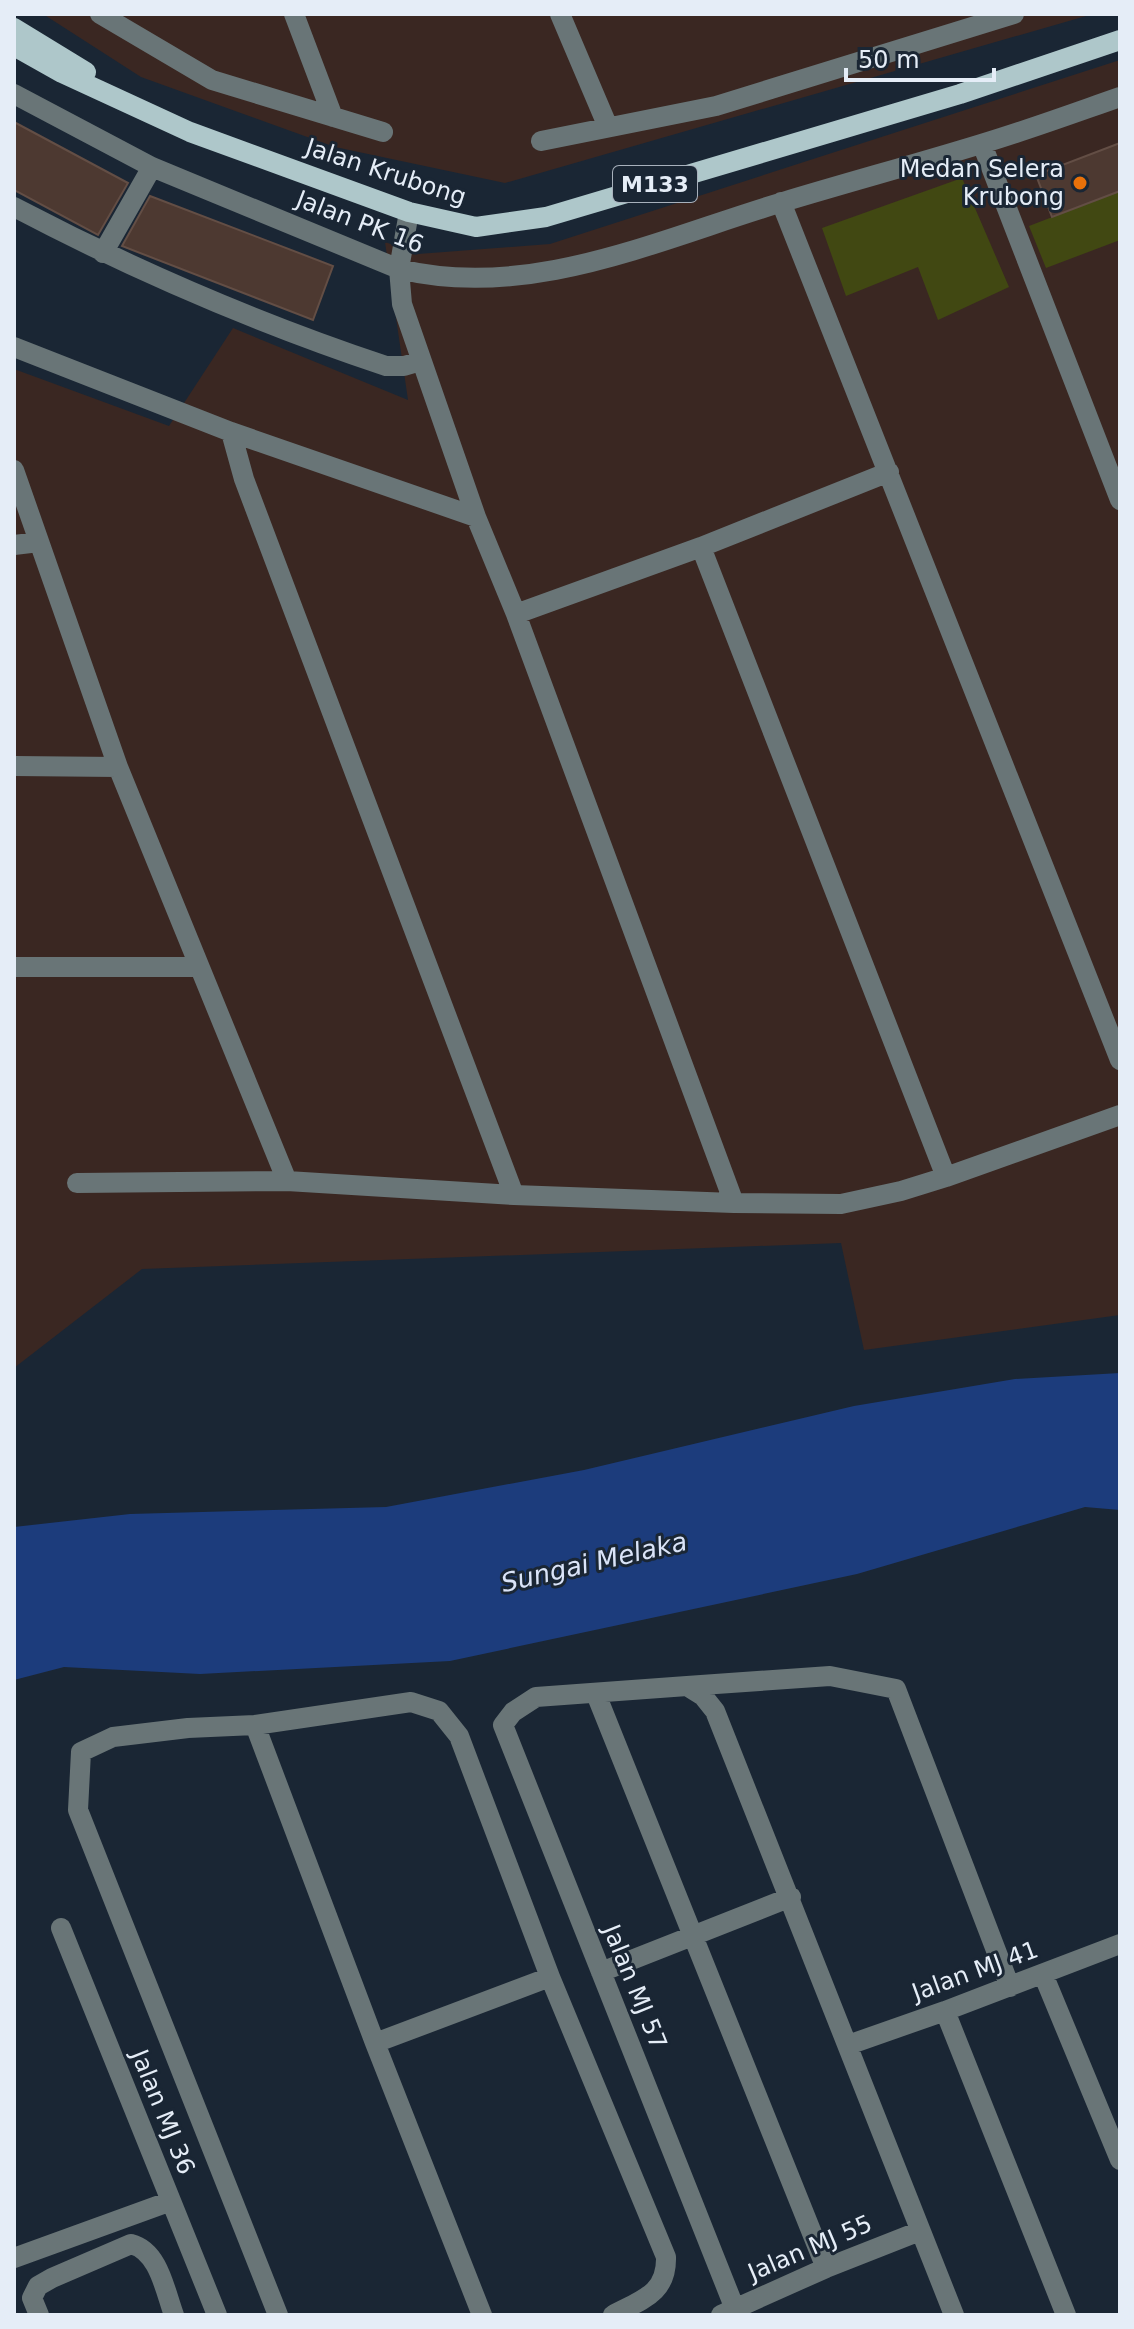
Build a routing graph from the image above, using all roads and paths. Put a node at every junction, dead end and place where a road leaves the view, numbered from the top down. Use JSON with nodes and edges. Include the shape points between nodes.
{"nodes":[{"id":1,"x":100,"y":14,"type":"edge"},
{"id":2,"x":294,"y":14,"type":"edge"},
{"id":3,"x":560,"y":14,"type":"edge"},
{"id":4,"x":1014,"y":14,"type":"edge"},
{"id":5,"x":14,"y":28,"type":"edge"},
{"id":6,"x":1120,"y":40,"type":"edge"},
{"id":7,"x":14,"y":46,"type":"edge"},
{"id":8,"x":14,"y":94,"type":"edge"},
{"id":9,"x":1120,"y":97,"type":"edge"},
{"id":10,"x":333,"y":117,"type":"junction"},
{"id":11,"x":608,"y":127,"type":"junction"},
{"id":12,"x":190,"y":132,"type":"junction"},
{"id":13,"x":383,"y":132,"type":"dead end"},
{"id":14,"x":541,"y":141,"type":"dead end"},
{"id":15,"x":982,"y":144,"type":"junction"},
{"id":16,"x":152,"y":167,"type":"junction"},
{"id":17,"x":781,"y":202,"type":"junction"},
{"id":18,"x":14,"y":207,"type":"edge"},
{"id":19,"x":409,"y":212,"type":"junction"},
{"id":20,"x":103,"y":253,"type":"junction"},
{"id":21,"x":399,"y":269,"type":"junction"},
{"id":22,"x":14,"y":347,"type":"edge"},
{"id":23,"x":421,"y":361,"type":"junction"},
{"id":24,"x":231,"y":432,"type":"junction"},
{"id":25,"x":14,"y":470,"type":"edge"},
{"id":26,"x":889,"y":472,"type":"junction"},
{"id":27,"x":1120,"y":500,"type":"edge"},
{"id":28,"x":476,"y":517,"type":"junction"},
{"id":29,"x":39,"y":542,"type":"junction"},
{"id":30,"x":14,"y":545,"type":"edge"},
{"id":31,"x":701,"y":547,"type":"junction"},
{"id":32,"x":516,"y":614,"type":"junction"},
{"id":33,"x":14,"y":766,"type":"edge"},
{"id":34,"x":118,"y":767,"type":"junction"},
{"id":35,"x":14,"y":967,"type":"edge"},
{"id":36,"x":198,"y":967,"type":"junction"},
{"id":37,"x":1120,"y":1060,"type":"edge"},
{"id":38,"x":1120,"y":1115,"type":"edge"},
{"id":39,"x":946,"y":1177,"type":"junction"},
{"id":40,"x":287,"y":1181,"type":"junction"},
{"id":41,"x":77,"y":1183,"type":"dead end"},
{"id":42,"x":514,"y":1195,"type":"junction"},
{"id":43,"x":734,"y":1203,"type":"junction"},
{"id":44,"x":687,"y":1686,"type":"junction"},
{"id":45,"x":596,"y":1694,"type":"junction"},
{"id":46,"x":255,"y":1725,"type":"junction"},
{"id":47,"x":791,"y":1897,"type":"junction"},
{"id":48,"x":61,"y":1928,"type":"dead end"},
{"id":49,"x":692,"y":1935,"type":"junction"},
{"id":50,"x":1120,"y":1944,"type":"edge"},
{"id":51,"x":601,"y":1972,"type":"junction"},
{"id":52,"x":1043,"y":1974,"type":"junction"},
{"id":53,"x":550,"y":1977,"type":"junction"},
{"id":54,"x":1010,"y":1987,"type":"junction"},
{"id":55,"x":945,"y":2011,"type":"junction"},
{"id":56,"x":375,"y":2043,"type":"junction"},
{"id":57,"x":848,"y":2045,"type":"junction"},
{"id":58,"x":1120,"y":2160,"type":"edge"},
{"id":59,"x":171,"y":2201,"type":"junction"},
{"id":60,"x":920,"y":2231,"type":"junction"},
{"id":61,"x":14,"y":2258,"type":"edge"},
{"id":62,"x":826,"y":2268,"type":"junction"},
{"id":63,"x":728,"y":2312,"type":"edge"},
{"id":64,"x":39,"y":2315,"type":"edge"},
{"id":65,"x":174,"y":2315,"type":"edge"},
{"id":66,"x":217,"y":2315,"type":"edge"},
{"id":67,"x":278,"y":2315,"type":"edge"},
{"id":68,"x":482,"y":2315,"type":"edge"},
{"id":69,"x":613,"y":2315,"type":"edge"},
{"id":70,"x":954,"y":2315,"type":"edge"},
{"id":71,"x":1066,"y":2315,"type":"edge"}],
"edges":[{"from":1,"to":10,"type":"street","via":[[212,80]]},
{"from":2,"to":10,"type":"street"},
{"from":3,"to":11,"type":"street"},
{"from":4,"to":11,"type":"street","via":[[716,106]]},
{"from":5,"to":12,"type":"main road","name":"Jalan Krubong","number":"M133"},
{"from":6,"to":19,"type":"main road","name":"Jalan Krubong","number":"M133","via":[[960,94],[546,217],[476,227]]},
{"from":7,"to":12,"type":"main road","name":"Jalan Krubong","number":"M133"},
{"from":8,"to":16,"type":"street","name":"Jalan PK 16"},
{"from":9,"to":15,"type":"street","name":"Jalan PK 16"},
{"from":10,"to":13,"type":"street"},
{"from":11,"to":14,"type":"street"},
{"from":12,"to":19,"type":"main road","name":"Jalan Krubong","number":"M133"},
{"from":15,"to":17,"type":"street","name":"Jalan PK 16"},
{"from":15,"to":27,"type":"street"},
{"from":16,"to":20,"type":"street"},
{"from":16,"to":21,"type":"street","name":"Jalan PK 16"},
{"from":17,"to":21,"type":"street","name":"Jalan PK 16","via":[[572,268],[500,277],[433,277]]},
{"from":17,"to":26,"type":"street"},
{"from":18,"to":20,"type":"street"},
{"from":19,"to":21,"type":"street"},
{"from":20,"to":23,"type":"street","via":[[223,306],[386,366]]},
{"from":21,"to":23,"type":"street","via":[[402,304]]},
{"from":22,"to":24,"type":"street"},
{"from":23,"to":28,"type":"street"},
{"from":24,"to":28,"type":"street"},
{"from":24,"to":42,"type":"street","via":[[244,479]]},
{"from":25,"to":29,"type":"street"},
{"from":26,"to":31,"type":"street"},
{"from":26,"to":37,"type":"street"},
{"from":28,"to":32,"type":"street"},
{"from":29,"to":30,"type":"street"},
{"from":29,"to":34,"type":"street"},
{"from":31,"to":32,"type":"street"},
{"from":31,"to":39,"type":"street"},
{"from":32,"to":43,"type":"street"},
{"from":33,"to":34,"type":"street"},
{"from":34,"to":36,"type":"street"},
{"from":35,"to":36,"type":"street"},
{"from":36,"to":40,"type":"street"},
{"from":38,"to":39,"type":"street"},
{"from":39,"to":43,"type":"street","via":[[841,1204]]},
{"from":40,"to":41,"type":"street"},
{"from":40,"to":42,"type":"street"},
{"from":42,"to":43,"type":"street"},
{"from":44,"to":45,"type":"street"},
{"from":44,"to":47,"type":"street","via":[[715,1711]]},
{"from":44,"to":54,"type":"street","via":[[830,1676],[896,1689]]},
{"from":45,"to":49,"type":"street"},
{"from":45,"to":51,"type":"street","name":"Jalan MJ 57","via":[[536,1697],[503,1725]]},
{"from":46,"to":53,"type":"street","via":[[411,1702],[439,1711],[459,1736]]},
{"from":46,"to":56,"type":"street"},
{"from":46,"to":67,"type":"street","via":[[113,1737],[91,1747],[81,1752],[78,1810]]},
{"from":47,"to":49,"type":"street"},
{"from":47,"to":57,"type":"street"},
{"from":48,"to":59,"type":"street","name":"Jalan MJ 36"},
{"from":49,"to":51,"type":"street"},
{"from":49,"to":62,"type":"street"},
{"from":50,"to":52,"type":"street","name":"Jalan MJ 41"},
{"from":51,"to":63,"type":"street","name":"Jalan MJ 57"},
{"from":52,"to":54,"type":"street","name":"Jalan MJ 41"},
{"from":52,"to":58,"type":"street"},
{"from":53,"to":56,"type":"street"},
{"from":53,"to":69,"type":"street","via":[[666,2257],[661,2287]]},
{"from":54,"to":55,"type":"street","name":"Jalan MJ 41"},
{"from":55,"to":57,"type":"street","name":"Jalan MJ 41"},
{"from":55,"to":71,"type":"street"},
{"from":56,"to":68,"type":"street"},
{"from":57,"to":60,"type":"street"},
{"from":59,"to":61,"type":"street"},
{"from":59,"to":66,"type":"street","name":"Jalan MJ 36"},
{"from":60,"to":62,"type":"street","name":"Jalan MJ 55"},
{"from":60,"to":70,"type":"street"},
{"from":62,"to":63,"type":"street","name":"Jalan MJ 55"},
{"from":64,"to":65,"type":"street","via":[[32,2298],[38,2286],[131,2244],[151,2255]]}]}
